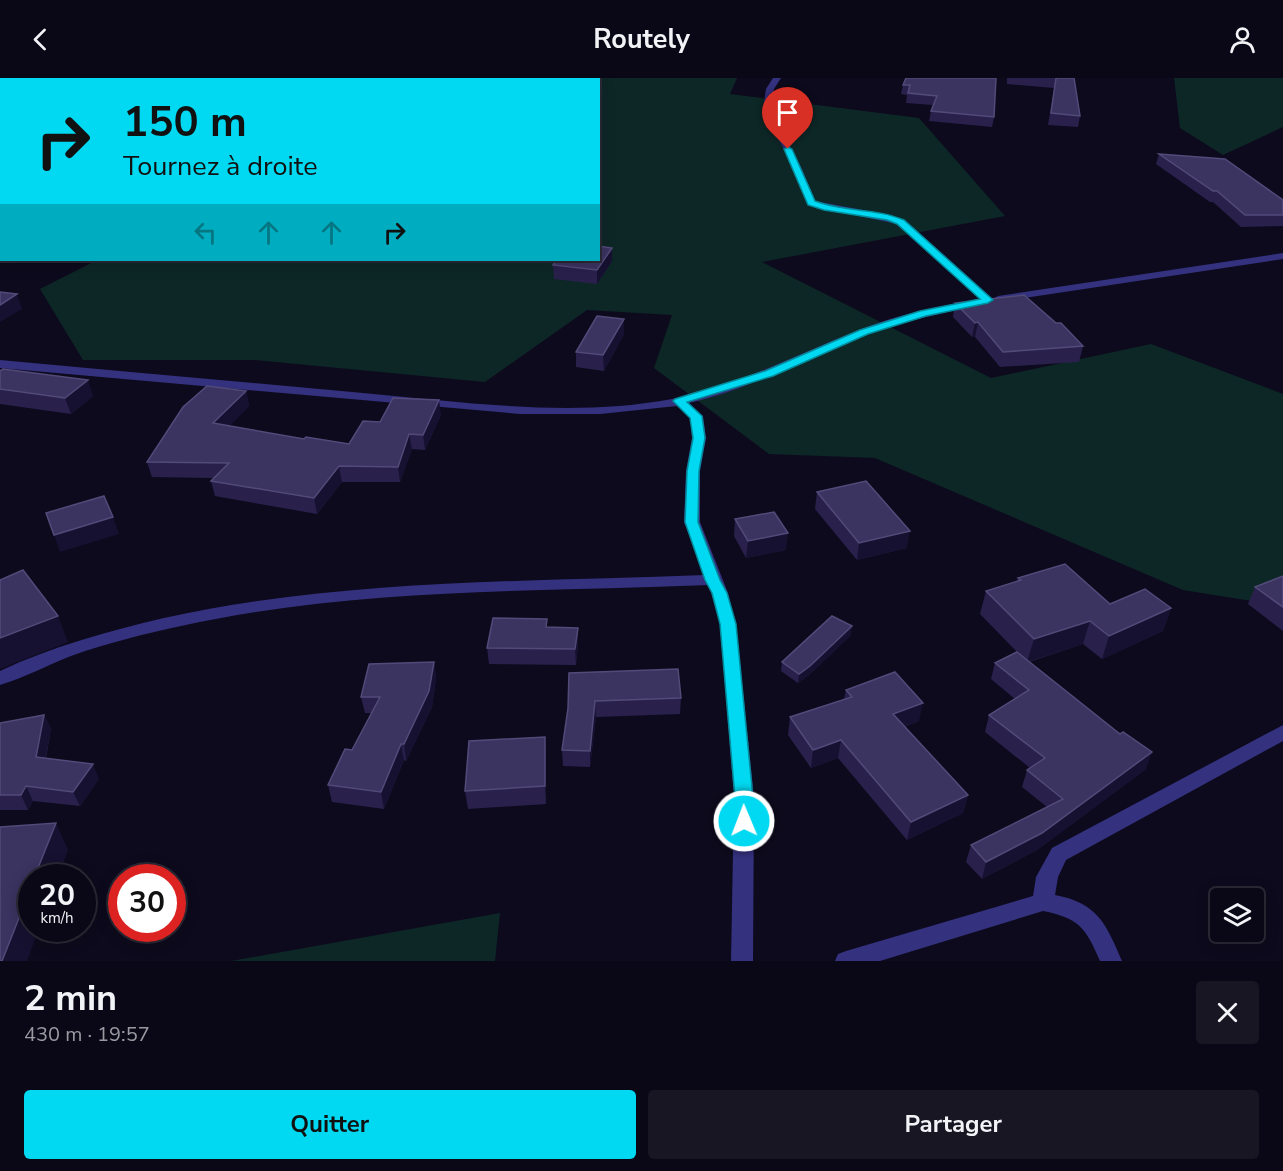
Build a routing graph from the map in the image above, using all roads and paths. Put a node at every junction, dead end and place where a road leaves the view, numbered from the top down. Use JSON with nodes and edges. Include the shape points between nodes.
{"nodes":[{"id":1,"x":777,"y":78,"type":"edge"},
{"id":2,"x":1283,"y":256,"type":"edge"},
{"id":3,"x":988,"y":300,"type":"junction"},
{"id":4,"x":0,"y":364,"type":"edge"},
{"id":5,"x":679,"y":401,"type":"junction"},
{"id":6,"x":712,"y":580,"type":"junction"},
{"id":7,"x":0,"y":679,"type":"edge"},
{"id":8,"x":1283,"y":732,"type":"edge"},
{"id":9,"x":1043,"y":902,"type":"junction"},
{"id":10,"x":742,"y":961,"type":"edge"},
{"id":11,"x":846,"y":961,"type":"edge"},
{"id":12,"x":1111,"y":961,"type":"edge"}],
"edges":[{"from":1,"to":3,"type":"street","via":[[767,109],[812,203],[900,222]]},
{"from":2,"to":3,"type":"street"},
{"from":3,"to":5,"type":"street","via":[[924,313],[864,332],[769,374]]},
{"from":4,"to":5,"type":"street","via":[[461,406],[585,410]]},
{"from":5,"to":6,"type":"street","via":[[696,416],[699,438],[693,471],[692,522]]},
{"from":6,"to":7,"type":"street","via":[[379,592],[325,598],[200,616],[110,636]]},
{"from":6,"to":10,"type":"street","via":[[720,593],[728,624],[744,798]]},
{"from":8,"to":9,"type":"street","via":[[1059,854],[1047,877]]},
{"from":9,"to":11,"type":"street"},
{"from":9,"to":12,"type":"street","via":[[1067,905],[1088,916]]}]}
